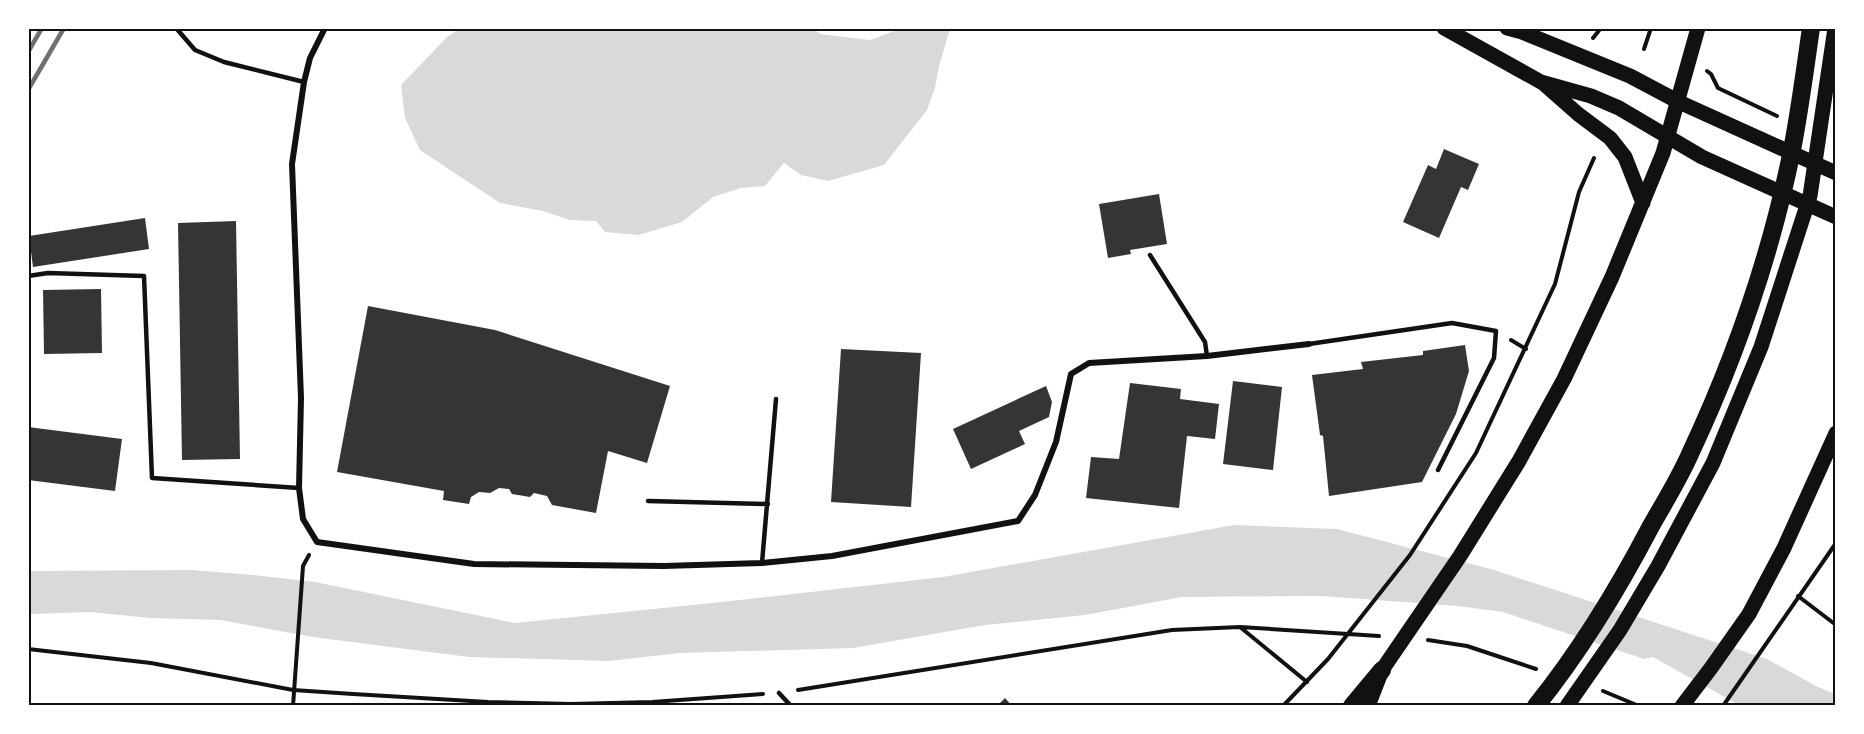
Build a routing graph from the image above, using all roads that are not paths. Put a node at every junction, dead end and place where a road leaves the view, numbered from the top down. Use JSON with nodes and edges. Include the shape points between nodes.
{"nodes":[{"id":1,"x":176,"y":28,"type":"edge"},
{"id":2,"x":325,"y":28,"type":"edge"},
{"id":3,"x":1444,"y":28,"type":"edge"},
{"id":4,"x":1507,"y":28,"type":"edge"},
{"id":5,"x":1698,"y":28,"type":"edge"},
{"id":6,"x":1810,"y":28,"type":"edge"},
{"id":7,"x":1835,"y":28,"type":"edge"},
{"id":8,"x":304,"y":82,"type":"junction"},
{"id":9,"x":1541,"y":82,"type":"junction"},
{"id":10,"x":1679,"y":102,"type":"junction"},
{"id":11,"x":1668,"y":137,"type":"junction"},
{"id":12,"x":1836,"y":173,"type":"edge"},
{"id":13,"x":1643,"y":203,"type":"junction"},
{"id":14,"x":1836,"y":217,"type":"edge"},
{"id":15,"x":1150,"y":255,"type":"dead end"},
{"id":16,"x":28,"y":276,"type":"edge"},
{"id":17,"x":1308,"y":344,"type":"joint"},
{"id":18,"x":1207,"y":356,"type":"junction"},
{"id":19,"x":776,"y":399,"type":"dead end"},
{"id":20,"x":1836,"y":433,"type":"edge"},
{"id":21,"x":1438,"y":470,"type":"dead end"},
{"id":22,"x":299,"y":488,"type":"junction"},
{"id":23,"x":648,"y":501,"type":"dead end"},
{"id":24,"x":768,"y":504,"type":"junction"},
{"id":25,"x":762,"y":563,"type":"junction"},
{"id":26,"x":1382,"y":670,"type":"junction"},
{"id":27,"x":779,"y":693,"type":"road end"},
{"id":28,"x":1538,"y":703,"type":"edge"},
{"id":29,"x":791,"y":705,"type":"edge"},
{"id":30,"x":1352,"y":705,"type":"edge"},
{"id":31,"x":1368,"y":705,"type":"edge"},
{"id":32,"x":1567,"y":705,"type":"edge"},
{"id":33,"x":1682,"y":705,"type":"edge"}],
"edges":[{"from":1,"to":8,"type":"lane","via":[[195,50],[224,62]]},
{"from":2,"to":8,"type":"street","via":[[310,58]]},
{"from":3,"to":9,"type":"main road"},
{"from":4,"to":10,"type":"main road","via":[[1630,76]]},
{"from":5,"to":10,"type":"main road"},
{"from":6,"to":28,"type":"highway","via":[[1791,151],[1760,274],[1736,342],[1690,455],[1636,555],[1597,620]]},
{"from":7,"to":32,"type":"main road","via":[[1810,196],[1761,347],[1713,463],[1659,566]]},
{"from":8,"to":22,"type":"street","via":[[292,165],[301,398]]},
{"from":9,"to":11,"type":"main road","via":[[1619,108]]},
{"from":9,"to":13,"type":"main road","via":[[1610,138],[1625,157]]},
{"from":10,"to":11,"type":"main road"},
{"from":10,"to":12,"type":"main road"},
{"from":11,"to":13,"type":"main road"},
{"from":11,"to":14,"type":"main road","via":[[1737,174]]},
{"from":13,"to":26,"type":"main road","via":[[1569,369],[1520,461]]},
{"from":15,"to":18,"type":"lane","via":[[1205,342]]},
{"from":16,"to":22,"type":"lane","via":[[144,276],[152,478]]},
{"from":17,"to":18,"type":"street"},
{"from":17,"to":21,"type":"lane","via":[[1452,323],[1496,331],[1494,358]]},
{"from":18,"to":25,"type":"street","via":[[1089,363],[1071,374],[1056,442],[1035,495],[1018,521],[832,556]]},
{"from":19,"to":24,"type":"lane"},
{"from":20,"to":33,"type":"main road","via":[[1749,614]]},
{"from":22,"to":25,"type":"street","via":[[303,519],[317,542],[474,564]]},
{"from":23,"to":24,"type":"lane"},
{"from":24,"to":25,"type":"lane"},
{"from":26,"to":30,"type":"highway"},
{"from":26,"to":31,"type":"main road"},
{"from":27,"to":29,"type":"lane"}]}
